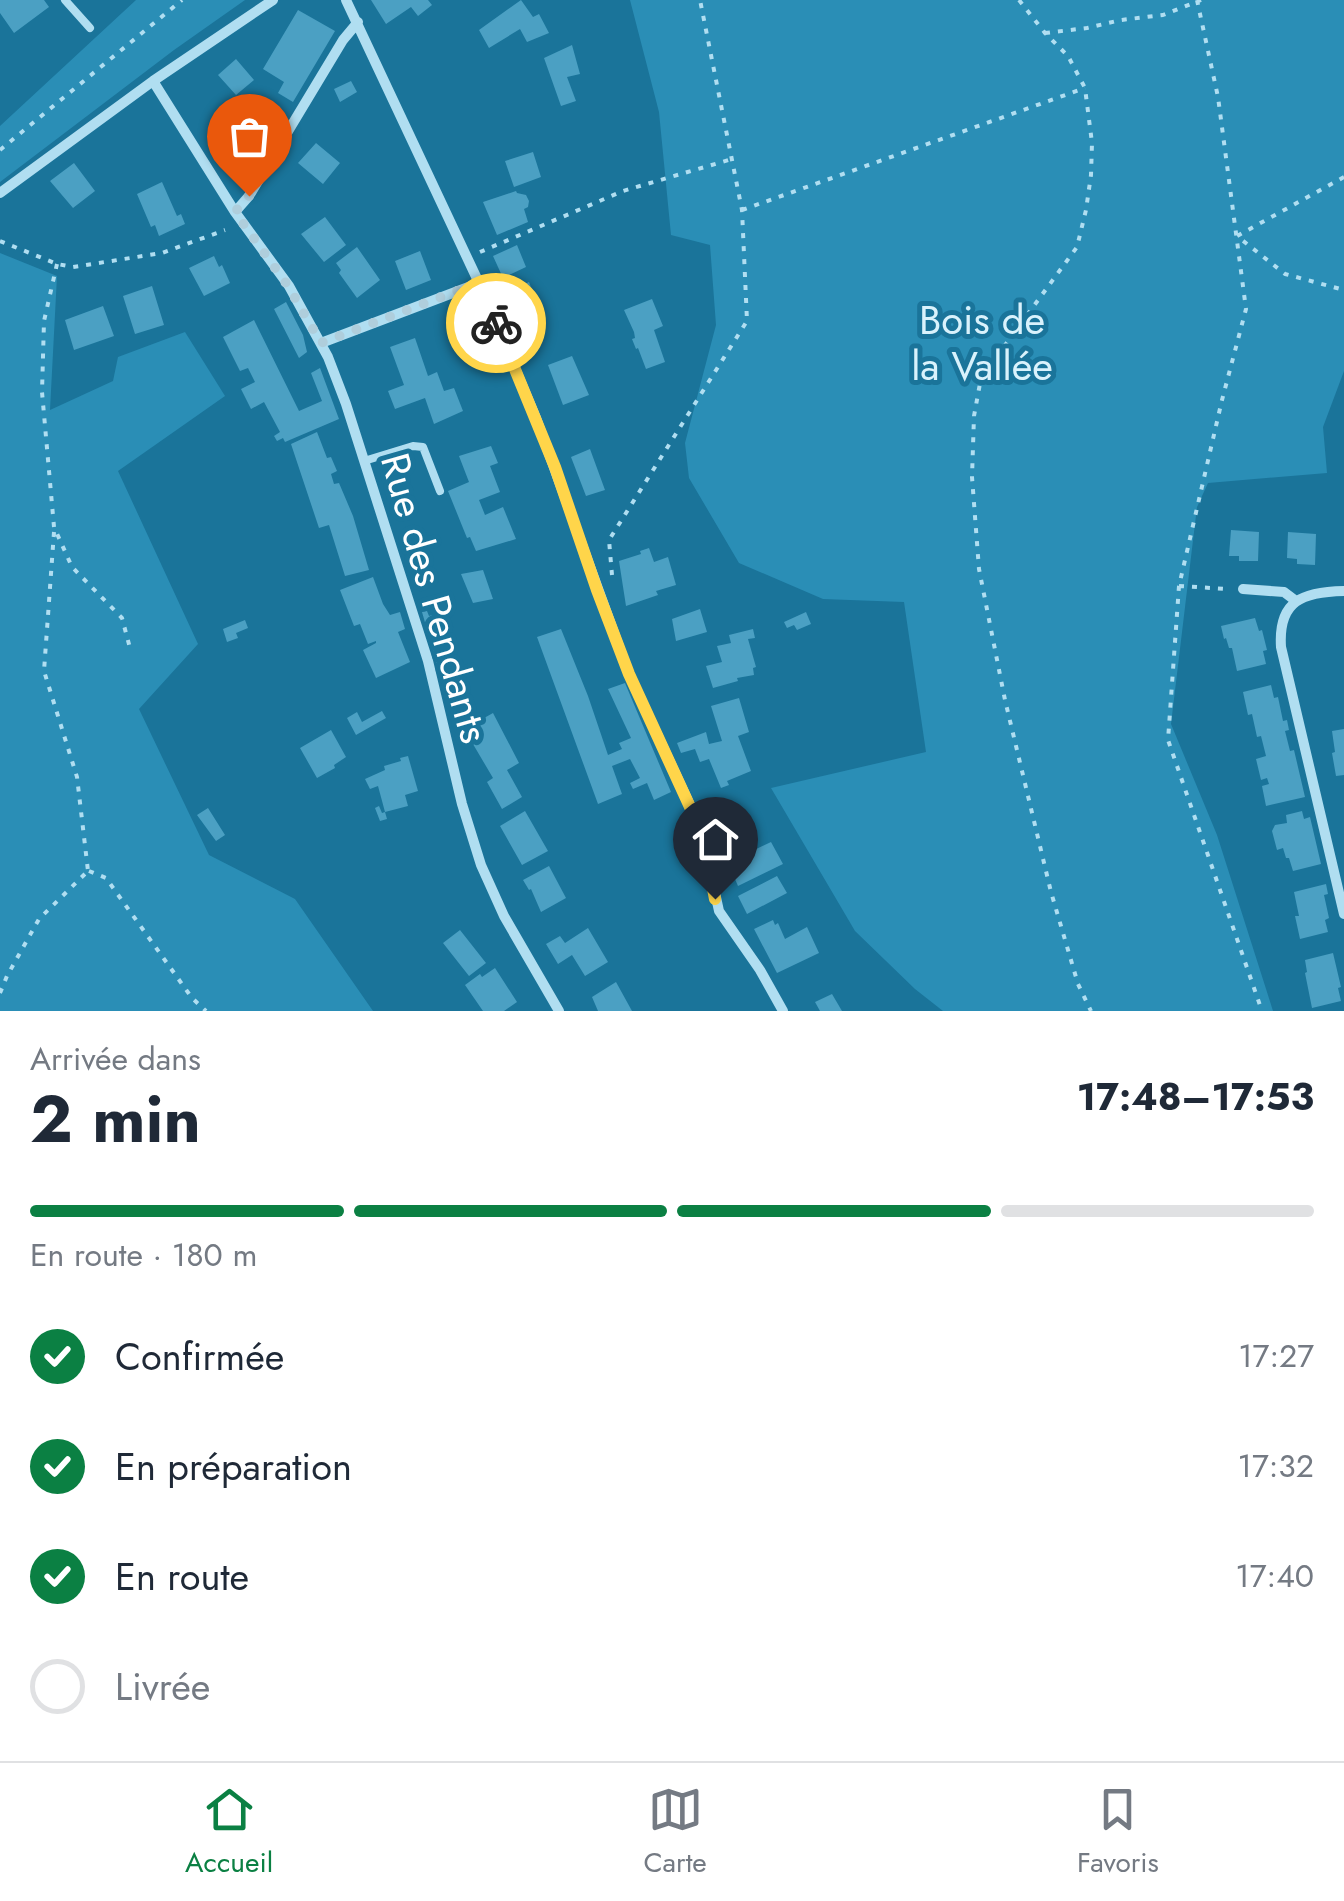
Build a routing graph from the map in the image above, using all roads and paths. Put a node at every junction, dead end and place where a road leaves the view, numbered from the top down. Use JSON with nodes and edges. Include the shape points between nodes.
{"nodes":[{"id":1,"x":66,"y":0,"type":"edge"},
{"id":2,"x":182,"y":0,"type":"edge"},
{"id":3,"x":274,"y":0,"type":"edge"},
{"id":4,"x":346,"y":0,"type":"edge"},
{"id":5,"x":700,"y":0,"type":"edge"},
{"id":6,"x":1019,"y":0,"type":"edge"},
{"id":7,"x":1198,"y":0,"type":"edge"},
{"id":8,"x":358,"y":22,"type":"junction"},
{"id":9,"x":90,"y":28,"type":"dead end"},
{"id":10,"x":1046,"y":33,"type":"junction"},
{"id":11,"x":153,"y":82,"type":"junction"},
{"id":12,"x":1085,"y":88,"type":"junction"},
{"id":13,"x":0,"y":150,"type":"edge"},
{"id":14,"x":732,"y":159,"type":"junction"},
{"id":15,"x":1344,"y":177,"type":"edge"},
{"id":16,"x":0,"y":193,"type":"edge"},
{"id":17,"x":742,"y":210,"type":"junction"},
{"id":18,"x":238,"y":216,"type":"junction"},
{"id":19,"x":1237,"y":236,"type":"junction"},
{"id":20,"x":0,"y":241,"type":"edge"},
{"id":21,"x":466,"y":258,"type":"junction"},
{"id":22,"x":57,"y":264,"type":"junction"},
{"id":23,"x":478,"y":283,"type":"junction"},
{"id":24,"x":1344,"y":290,"type":"edge"},
{"id":25,"x":321,"y":343,"type":"junction"},
{"id":26,"x":364,"y":461,"type":"junction"},
{"id":27,"x":440,"y":492,"type":"dead end"},
{"id":28,"x":54,"y":527,"type":"junction"},
{"id":29,"x":1179,"y":586,"type":"junction"},
{"id":30,"x":1229,"y":589,"type":"dead end"},
{"id":31,"x":1242,"y":589,"type":"dead end"},
{"id":32,"x":597,"y":590,"type":"junction"},
{"id":33,"x":1344,"y":591,"type":"edge"},
{"id":34,"x":1296,"y":601,"type":"junction"},
{"id":35,"x":130,"y":648,"type":"dead end"},
{"id":36,"x":88,"y":871,"type":"junction"},
{"id":37,"x":1344,"y":914,"type":"edge"},
{"id":38,"x":0,"y":993,"type":"edge"},
{"id":39,"x":206,"y":1011,"type":"edge"},
{"id":40,"x":559,"y":1011,"type":"edge"},
{"id":41,"x":783,"y":1011,"type":"edge"},
{"id":42,"x":1091,"y":1011,"type":"edge"},
{"id":43,"x":1262,"y":1011,"type":"edge"}],
"edges":[{"from":1,"to":9,"type":"lane"},
{"from":2,"to":13,"type":"path"},
{"from":3,"to":11,"type":"street"},
{"from":4,"to":8,"type":"street"},
{"from":5,"to":14,"type":"path"},
{"from":6,"to":10,"type":"path"},
{"from":7,"to":10,"type":"path","via":[[1163,15]]},
{"from":7,"to":19,"type":"path"},
{"from":8,"to":18,"type":"street"},
{"from":8,"to":21,"type":"street"},
{"from":10,"to":12,"type":"path"},
{"from":11,"to":16,"type":"street"},
{"from":11,"to":18,"type":"street","name":"Rue des Pendants"},
{"from":12,"to":17,"type":"path"},
{"from":12,"to":42,"type":"path","via":[[1091,175],[1077,247],[981,378],[972,477],[979,570],[1012,731],[1051,892]]},
{"from":14,"to":17,"type":"path"},
{"from":14,"to":21,"type":"path","via":[[624,191]]},
{"from":15,"to":19,"type":"path"},
{"from":17,"to":32,"type":"path","via":[[748,321],[608,540],[613,583]]},
{"from":18,"to":22,"type":"path","via":[[227,229],[162,254]]},
{"from":18,"to":25,"type":"street","name":"Rue des Pendants"},
{"from":19,"to":24,"type":"path","via":[[1285,274]]},
{"from":19,"to":29,"type":"path","via":[[1246,309]]},
{"from":20,"to":22,"type":"path"},
{"from":21,"to":23,"type":"street"},
{"from":22,"to":28,"type":"path","via":[[44,321],[42,392]]},
{"from":23,"to":25,"type":"street"},
{"from":23,"to":32,"type":"street","via":[[555,467]]},
{"from":25,"to":26,"type":"street","name":"Rue des Pendants"},
{"from":26,"to":27,"type":"lane","via":[[423,448]]},
{"from":26,"to":40,"type":"street","name":"Rue des Pendants","via":[[428,661],[481,865]]},
{"from":28,"to":35,"type":"path","via":[[72,568],[122,618]]},
{"from":28,"to":36,"type":"path","via":[[44,671],[77,777]]},
{"from":29,"to":30,"type":"path"},
{"from":29,"to":43,"type":"path","via":[[1168,740]]},
{"from":31,"to":34,"type":"street","via":[[1284,592]]},
{"from":32,"to":41,"type":"street","via":[[704,842],[719,911]]},
{"from":33,"to":34,"type":"street"},
{"from":34,"to":37,"type":"street","via":[[1282,622],[1281,647]]},
{"from":36,"to":38,"type":"path","via":[[39,919]]},
{"from":36,"to":39,"type":"path","via":[[106,878]]}]}
